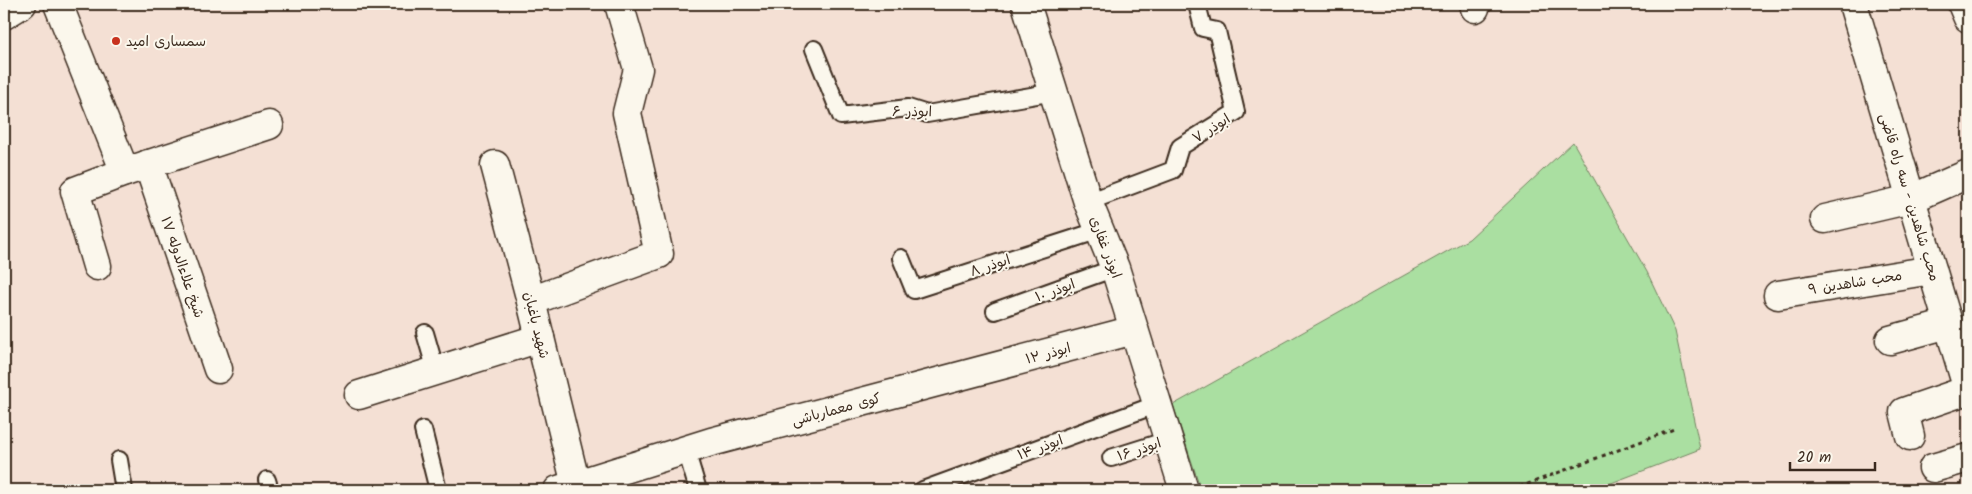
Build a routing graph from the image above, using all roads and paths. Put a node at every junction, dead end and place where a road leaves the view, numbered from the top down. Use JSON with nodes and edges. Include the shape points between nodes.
{"nodes":[{"id":1,"x":22,"y":4,"type":"edge"},
{"id":2,"x":58,"y":4,"type":"edge"},
{"id":3,"x":620,"y":4,"type":"edge"},
{"id":4,"x":1026,"y":4,"type":"edge"},
{"id":5,"x":1197,"y":4,"type":"edge"},
{"id":6,"x":1852,"y":4,"type":"edge"},
{"id":7,"x":1962,"y":4,"type":"edge"},
{"id":8,"x":4,"y":16,"type":"edge"},
{"id":9,"x":1968,"y":18,"type":"edge"},
{"id":10,"x":814,"y":49,"type":"dead end"},
{"id":11,"x":1054,"y":92,"type":"junction"},
{"id":12,"x":269,"y":125,"type":"dead end"},
{"id":13,"x":495,"y":165,"type":"dead end"},
{"id":14,"x":136,"y":168,"type":"junction"},
{"id":15,"x":1968,"y":174,"type":"edge"},
{"id":16,"x":1911,"y":200,"type":"junction"},
{"id":17,"x":1088,"y":202,"type":"junction"},
{"id":18,"x":1825,"y":219,"type":"dead end"},
{"id":19,"x":1100,"y":230,"type":"junction"},
{"id":20,"x":900,"y":258,"type":"dead end"},
{"id":21,"x":97,"y":266,"type":"dead end"},
{"id":22,"x":1115,"y":268,"type":"junction"},
{"id":23,"x":1932,"y":270,"type":"junction"},
{"id":24,"x":1778,"y":295,"type":"dead end"},
{"id":25,"x":531,"y":301,"type":"junction"},
{"id":26,"x":995,"y":311,"type":"dead end"},
{"id":27,"x":1948,"y":324,"type":"junction"},
{"id":28,"x":1134,"y":330,"type":"junction"},
{"id":29,"x":425,"y":333,"type":"dead end"},
{"id":30,"x":540,"y":338,"type":"junction"},
{"id":31,"x":1890,"y":340,"type":"dead end"},
{"id":32,"x":218,"y":370,"type":"dead end"},
{"id":33,"x":436,"y":371,"type":"junction"},
{"id":34,"x":961,"y":376,"type":"joint"},
{"id":35,"x":1968,"y":390,"type":"edge"},
{"id":36,"x":359,"y":395,"type":"dead end"},
{"id":37,"x":1158,"y":404,"type":"junction"},
{"id":38,"x":1674,"y":429,"type":"dead end"},
{"id":39,"x":423,"y":430,"type":"dead end"},
{"id":40,"x":1910,"y":436,"type":"dead end"},
{"id":41,"x":1168,"y":440,"type":"junction"},
{"id":42,"x":699,"y":446,"type":"junction"},
{"id":43,"x":1111,"y":458,"type":"dead end"},
{"id":44,"x":1968,"y":458,"type":"edge"},
{"id":45,"x":118,"y":460,"type":"dead end"},
{"id":46,"x":1933,"y":468,"type":"dead end"},
{"id":47,"x":567,"y":488,"type":"edge"},
{"id":48,"x":124,"y":490,"type":"edge"},
{"id":49,"x":438,"y":490,"type":"edge"},
{"id":50,"x":698,"y":490,"type":"edge"},
{"id":51,"x":923,"y":490,"type":"edge"},
{"id":52,"x":1184,"y":490,"type":"edge"},
{"id":53,"x":1512,"y":490,"type":"edge"}],
"edges":[{"from":1,"to":8,"type":"street"},
{"from":2,"to":14,"type":"street","name":"شیخ علاءالدوله ۱۷"},
{"from":3,"to":25,"type":"street","via":[[638,69],[627,113],[659,254]]},
{"from":4,"to":11,"type":"street","name":"ابوذر غفاری"},
{"from":5,"to":17,"type":"lane","name":"ابوذر ۷","via":[[1203,28],[1218,31],[1236,112],[1180,147],[1174,170]]},
{"from":6,"to":16,"type":"street","name":"محب شاهدین - سه راه قاضی"},
{"from":7,"to":9,"type":"street"},
{"from":10,"to":11,"type":"lane","name":"ابوذر ۶","via":[[841,116],[908,108],[927,114]]},
{"from":11,"to":17,"type":"street","name":"ابوذر غفاری"},
{"from":12,"to":14,"type":"street"},
{"from":13,"to":25,"type":"street","name":"شهید باغبان"},
{"from":14,"to":21,"type":"street","via":[[75,191]]},
{"from":14,"to":32,"type":"street","name":"شیخ علاءالدوله ۱۷"},
{"from":15,"to":16,"type":"street"},
{"from":16,"to":18,"type":"street"},
{"from":16,"to":23,"type":"street","name":"محب شاهدین - سه راه قاضی"},
{"from":17,"to":19,"type":"street","name":"ابوذر غفاری"},
{"from":19,"to":20,"type":"lane","name":"ابوذر ۸","via":[[914,290]]},
{"from":19,"to":22,"type":"street","name":"ابوذر غفاری"},
{"from":22,"to":26,"type":"lane","name":"ابوذر ۱۰"},
{"from":22,"to":28,"type":"street","name":"ابوذر غفاری"},
{"from":23,"to":24,"type":"street","name":"محب شاهدین ۹"},
{"from":23,"to":27,"type":"street","name":"محب شاهدین - سه راه قاضی"},
{"from":25,"to":30,"type":"street","name":"شهید باغبان"},
{"from":27,"to":31,"type":"street"},
{"from":27,"to":35,"type":"street","name":"محب شاهدین - سه راه قاضی"},
{"from":28,"to":34,"type":"street","name":"ابوذر ۱۲"},
{"from":28,"to":37,"type":"street","name":"ابوذر غفاری"},
{"from":29,"to":33,"type":"lane"},
{"from":30,"to":33,"type":"street"},
{"from":30,"to":47,"type":"street","name":"شهید باغبان"},
{"from":33,"to":36,"type":"street"},
{"from":34,"to":42,"type":"street","name":"کوی معمارباشی"},
{"from":35,"to":40,"type":"street","via":[[1904,412]]},
{"from":37,"to":41,"type":"street","name":"ابوذر غفاری"},
{"from":37,"to":51,"type":"lane","name":"ابوذر ۱۴"},
{"from":38,"to":53,"type":"path"},
{"from":39,"to":49,"type":"lane"},
{"from":41,"to":43,"type":"lane","name":"ابوذر ۱۶"},
{"from":41,"to":52,"type":"street","name":"ابوذر غفاری"},
{"from":42,"to":47,"type":"street","name":"کوی معمارباشی"},
{"from":42,"to":50,"type":"lane"},
{"from":44,"to":46,"type":"street"},
{"from":45,"to":48,"type":"lane"}]}
